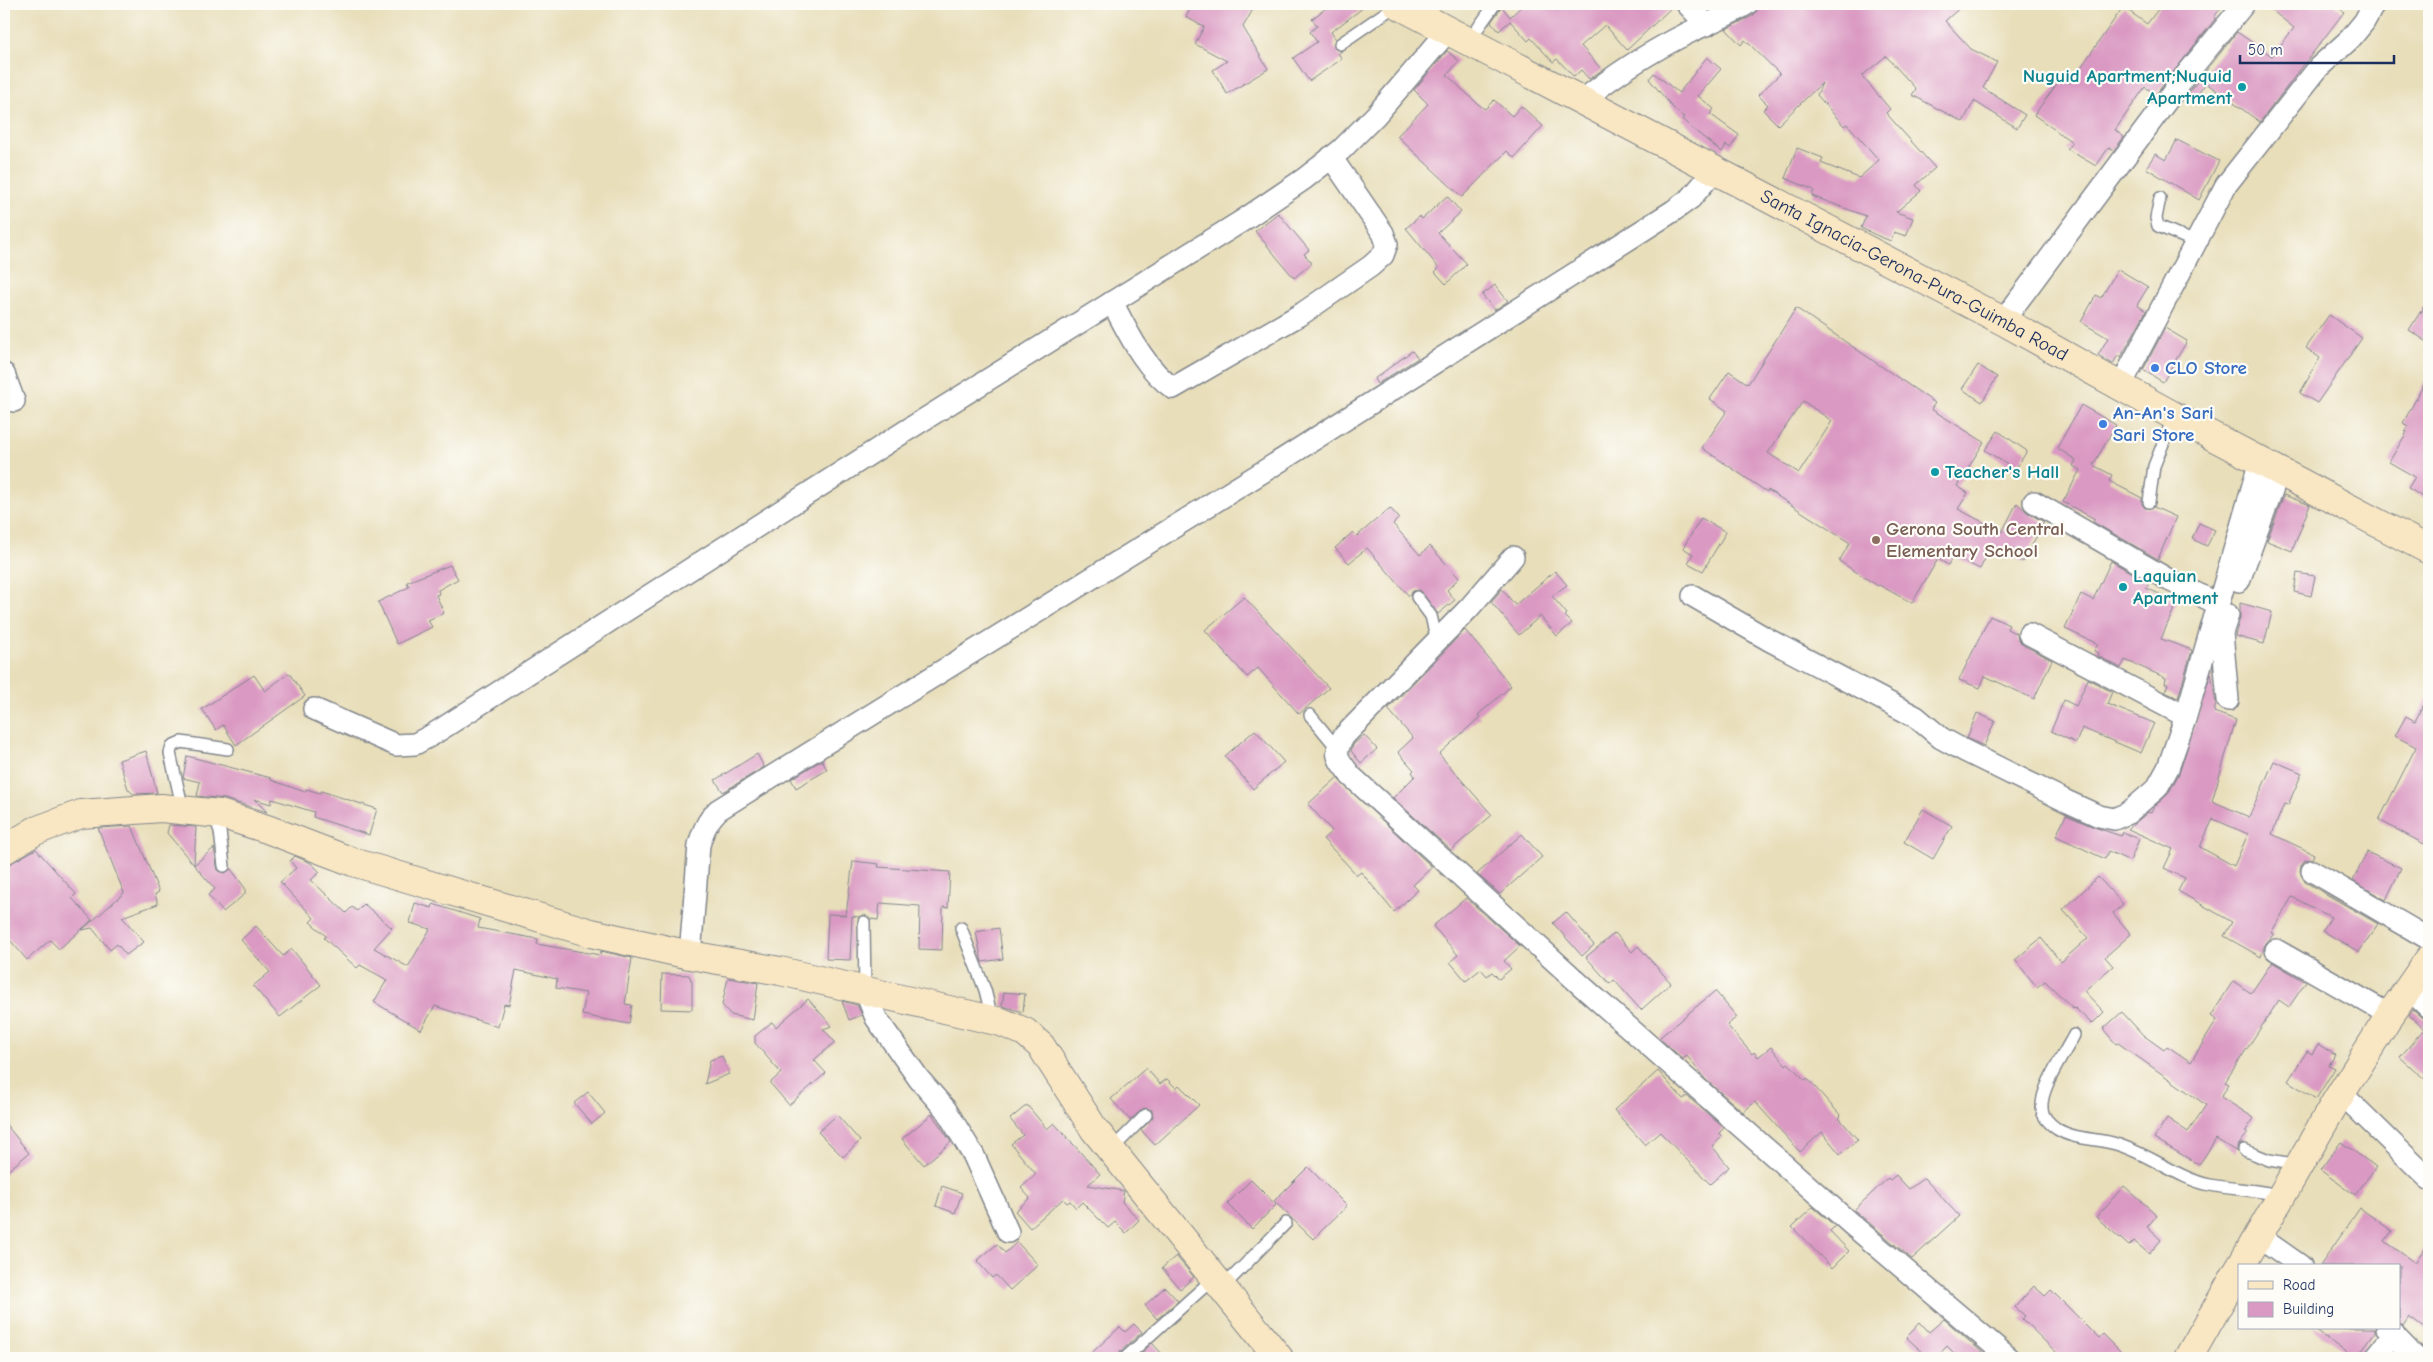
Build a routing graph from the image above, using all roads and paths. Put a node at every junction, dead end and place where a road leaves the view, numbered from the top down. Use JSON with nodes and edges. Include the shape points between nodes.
{"nodes":[{"id":1,"x":1397,"y":4,"type":"edge"},
{"id":2,"x":1495,"y":4,"type":"edge"},
{"id":3,"x":1687,"y":4,"type":"edge"},
{"id":4,"x":1747,"y":4,"type":"edge"},
{"id":5,"x":2244,"y":4,"type":"edge"},
{"id":6,"x":2374,"y":4,"type":"edge"},
{"id":7,"x":1707,"y":26,"type":"junction"},
{"id":8,"x":1458,"y":37,"type":"junction"},
{"id":9,"x":1340,"y":44,"type":"dead end"},
{"id":10,"x":1582,"y":100,"type":"junction"},
{"id":11,"x":1331,"y":157,"type":"junction"},
{"id":12,"x":1714,"y":171,"type":"junction"},
{"id":13,"x":2160,"y":198,"type":"dead end"},
{"id":14,"x":2194,"y":242,"type":"junction"},
{"id":15,"x":1112,"y":302,"type":"junction"},
{"id":16,"x":2003,"y":321,"type":"junction"},
{"id":17,"x":4,"y":374,"type":"edge"},
{"id":18,"x":2121,"y":385,"type":"junction"},
{"id":19,"x":14,"y":401,"type":"dead end"},
{"id":20,"x":2174,"y":416,"type":"junction"},
{"id":21,"x":2269,"y":466,"type":"junction"},
{"id":22,"x":2034,"y":502,"type":"dead end"},
{"id":23,"x":2149,"y":502,"type":"dead end"},
{"id":24,"x":2429,"y":550,"type":"edge"},
{"id":25,"x":1513,"y":557,"type":"dead end"},
{"id":26,"x":1693,"y":596,"type":"dead end"},
{"id":27,"x":1418,"y":597,"type":"dead end"},
{"id":28,"x":2218,"y":604,"type":"junction"},
{"id":29,"x":2029,"y":634,"type":"dead end"},
{"id":30,"x":1437,"y":641,"type":"junction"},
{"id":31,"x":2228,"y":700,"type":"dead end"},
{"id":32,"x":314,"y":709,"type":"dead end"},
{"id":33,"x":1310,"y":715,"type":"dead end"},
{"id":34,"x":2186,"y":716,"type":"junction"},
{"id":35,"x":1337,"y":748,"type":"junction"},
{"id":36,"x":228,"y":750,"type":"dead end"},
{"id":37,"x":183,"y":810,"type":"junction"},
{"id":38,"x":214,"y":813,"type":"junction"},
{"id":39,"x":4,"y":850,"type":"edge"},
{"id":40,"x":224,"y":866,"type":"dead end"},
{"id":41,"x":2312,"y":871,"type":"dead end"},
{"id":42,"x":864,"y":922,"type":"dead end"},
{"id":43,"x":961,"y":928,"type":"dead end"},
{"id":44,"x":2429,"y":939,"type":"edge"},
{"id":45,"x":2276,"y":950,"type":"dead end"},
{"id":46,"x":690,"y":955,"type":"junction"},
{"id":47,"x":2429,"y":959,"type":"edge"},
{"id":48,"x":2408,"y":988,"type":"junction"},
{"id":49,"x":865,"y":990,"type":"junction"},
{"id":50,"x":2429,"y":1008,"type":"edge"},
{"id":51,"x":2390,"y":1015,"type":"junction"},
{"id":52,"x":993,"y":1020,"type":"junction"},
{"id":53,"x":2074,"y":1035,"type":"dead end"},
{"id":54,"x":2341,"y":1093,"type":"junction"},
{"id":55,"x":1146,"y":1115,"type":"dead end"},
{"id":56,"x":1111,"y":1150,"type":"junction"},
{"id":57,"x":2244,"y":1150,"type":"dead end"},
{"id":58,"x":2299,"y":1165,"type":"junction"},
{"id":59,"x":2429,"y":1179,"type":"edge"},
{"id":60,"x":2282,"y":1196,"type":"junction"},
{"id":61,"x":1286,"y":1223,"type":"dead end"},
{"id":62,"x":1008,"y":1232,"type":"dead end"},
{"id":63,"x":2258,"y":1236,"type":"junction"},
{"id":64,"x":2242,"y":1264,"type":"edge"},
{"id":65,"x":2298,"y":1264,"type":"edge"},
{"id":66,"x":2238,"y":1271,"type":"edge"},
{"id":67,"x":1218,"y":1283,"type":"junction"},
{"id":68,"x":2390,"y":1331,"type":"edge"},
{"id":69,"x":1125,"y":1358,"type":"edge"},
{"id":70,"x":1279,"y":1358,"type":"edge"},
{"id":71,"x":2009,"y":1358,"type":"edge"},
{"id":72,"x":2188,"y":1358,"type":"edge"},
{"id":73,"x":2375,"y":1358,"type":"edge"},
{"id":74,"x":2416,"y":1358,"type":"edge"}],
"edges":[{"from":1,"to":8,"type":"street","name":"Santa Ignacia-Gerona-Pura-Guimba Road"},
{"from":1,"to":9,"type":"lane"},
{"from":2,"to":8,"type":"lane"},
{"from":3,"to":7,"type":"street"},
{"from":4,"to":7,"type":"street"},
{"from":5,"to":16,"type":"street","via":[[2185,76]]},
{"from":6,"to":14,"type":"street","via":[[2350,39],[2319,67],[2256,144],[2226,184]]},
{"from":7,"to":10,"type":"street","via":[[1693,30],[1614,74]]},
{"from":8,"to":10,"type":"street","name":"Santa Ignacia-Gerona-Pura-Guimba Road"},
{"from":8,"to":11,"type":"street"},
{"from":10,"to":12,"type":"street","name":"Santa Ignacia-Gerona-Pura-Guimba Road"},
{"from":11,"to":15,"type":"street","via":[[1242,221]]},
{"from":11,"to":15,"type":"street","via":[[1383,233],[1387,244],[1383,254],[1371,266],[1302,313],[1173,388],[1160,380],[1136,347]]},
{"from":12,"to":16,"type":"street","name":"Santa Ignacia-Gerona-Pura-Guimba Road"},
{"from":12,"to":46,"type":"street","via":[[1690,198],[1672,211],[718,810],[704,828],[699,845]]},
{"from":13,"to":14,"type":"lane","via":[[2156,218],[2158,226]]},
{"from":14,"to":18,"type":"street"},
{"from":15,"to":32,"type":"street","via":[[415,744],[396,745]]},
{"from":16,"to":18,"type":"street","name":"Santa Ignacia-Gerona-Pura-Guimba Road"},
{"from":17,"to":19,"type":"street"},
{"from":18,"to":20,"type":"street","name":"Santa Ignacia-Gerona-Pura-Guimba Road"},
{"from":20,"to":21,"type":"street","name":"Santa Ignacia-Gerona-Pura-Guimba Road"},
{"from":20,"to":23,"type":"lane","via":[[2154,466]]},
{"from":21,"to":24,"type":"street","name":"Santa Ignacia-Gerona-Pura-Guimba Road"},
{"from":21,"to":28,"type":"street"},
{"from":21,"to":31,"type":"street","via":[[2258,525],[2222,633]]},
{"from":22,"to":28,"type":"street","via":[[2169,580]]},
{"from":25,"to":30,"type":"street"},
{"from":26,"to":34,"type":"street","via":[[1769,640],[1916,716],[1965,752],[2099,816],[2114,819],[2128,813],[2157,788],[2168,768]]},
{"from":27,"to":30,"type":"lane","via":[[1431,616]]},
{"from":28,"to":34,"type":"street"},
{"from":29,"to":34,"type":"street"},
{"from":30,"to":35,"type":"street","via":[[1344,736]]},
{"from":33,"to":35,"type":"lane"},
{"from":35,"to":71,"type":"street","via":[[1336,756],[1351,776],[1582,987]]},
{"from":36,"to":37,"type":"lane","via":[[181,742],[172,746],[170,754]]},
{"from":37,"to":38,"type":"street"},
{"from":37,"to":39,"type":"street","via":[[161,808],[81,814],[35,831]]},
{"from":38,"to":40,"type":"lane","via":[[220,831]]},
{"from":38,"to":46,"type":"street","via":[[267,829],[353,862],[592,933]]},
{"from":41,"to":44,"type":"street"},
{"from":42,"to":49,"type":"lane"},
{"from":43,"to":52,"type":"lane"},
{"from":45,"to":51,"type":"street"},
{"from":46,"to":49,"type":"street"},
{"from":47,"to":48,"type":"street"},
{"from":48,"to":50,"type":"street"},
{"from":48,"to":51,"type":"street"},
{"from":49,"to":52,"type":"street"},
{"from":49,"to":62,"type":"street","via":[[876,1018],[919,1079],[946,1110],[974,1156]]},
{"from":51,"to":54,"type":"street"},
{"from":52,"to":56,"type":"street","via":[[1025,1032],[1041,1046]]},
{"from":53,"to":60,"type":"lane","via":[[2045,1090],[2042,1108],[2047,1121],[2057,1129],[2143,1153],[2209,1185],[2260,1190]]},
{"from":54,"to":58,"type":"street"},
{"from":54,"to":59,"type":"street"},
{"from":55,"to":56,"type":"lane"},
{"from":56,"to":67,"type":"street"},
{"from":57,"to":58,"type":"lane","via":[[2269,1160]]},
{"from":58,"to":60,"type":"street"},
{"from":60,"to":63,"type":"street"},
{"from":61,"to":67,"type":"lane"},
{"from":63,"to":64,"type":"street"},
{"from":63,"to":65,"type":"street"},
{"from":66,"to":72,"type":"street"},
{"from":67,"to":69,"type":"lane"},
{"from":67,"to":70,"type":"street"},
{"from":68,"to":73,"type":"street"},
{"from":68,"to":74,"type":"street"}]}
